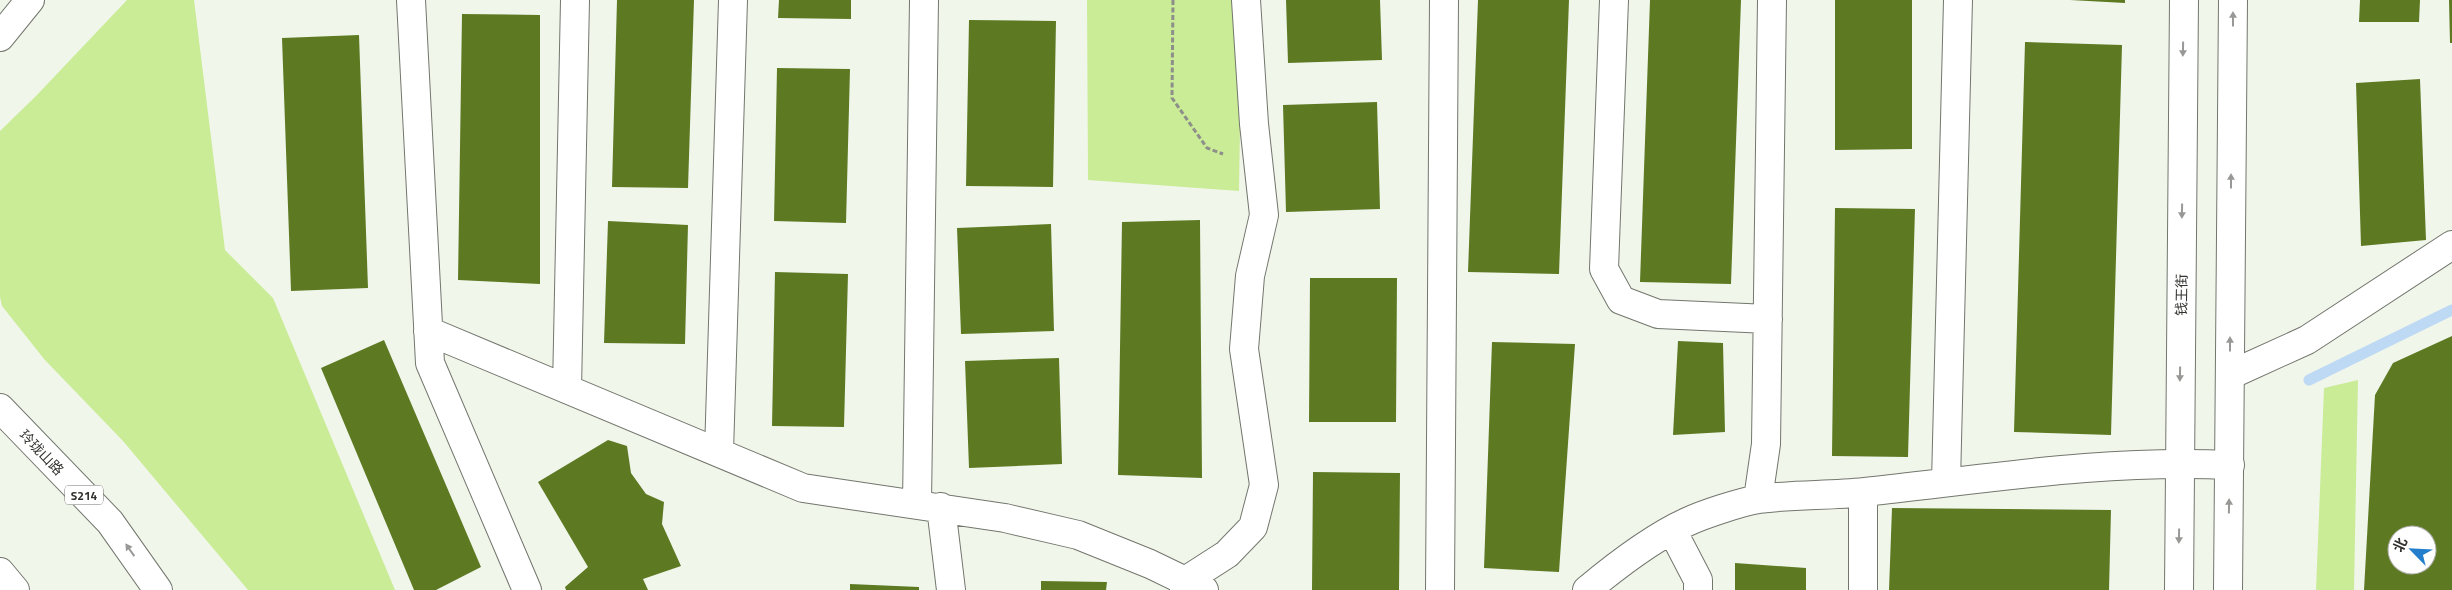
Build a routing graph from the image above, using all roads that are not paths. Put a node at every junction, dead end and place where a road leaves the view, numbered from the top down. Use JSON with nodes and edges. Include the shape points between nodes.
{"nodes":[{"id":1,"x":30,"y":0,"type":"edge"},
{"id":2,"x":411,"y":0,"type":"edge"},
{"id":3,"x":575,"y":0,"type":"edge"},
{"id":4,"x":733,"y":0,"type":"edge"},
{"id":5,"x":924,"y":0,"type":"edge"},
{"id":6,"x":1246,"y":0,"type":"edge"},
{"id":7,"x":1444,"y":0,"type":"edge"},
{"id":8,"x":1614,"y":0,"type":"edge"},
{"id":9,"x":1772,"y":0,"type":"edge"},
{"id":10,"x":1958,"y":0,"type":"edge"},
{"id":11,"x":2184,"y":0,"type":"edge"},
{"id":12,"x":2233,"y":0,"type":"edge"},
{"id":13,"x":0,"y":37,"type":"edge"},
{"id":14,"x":2452,"y":245,"type":"edge"},
{"id":15,"x":1768,"y":319,"type":"junction"},
{"id":16,"x":428,"y":331,"type":"junction"},
{"id":17,"x":2230,"y":376,"type":"junction"},
{"id":18,"x":567,"y":389,"type":"junction"},
{"id":19,"x":0,"y":408,"type":"edge"},
{"id":20,"x":719,"y":452,"type":"junction"},
{"id":21,"x":2180,"y":463,"type":"junction"},
{"id":22,"x":2230,"y":465,"type":"junction"},
{"id":23,"x":1946,"y":482,"type":"junction"},
{"id":24,"x":1863,"y":493,"type":"junction"},
{"id":25,"x":1758,"y":499,"type":"junction"},
{"id":26,"x":929,"y":506,"type":"junction"},
{"id":27,"x":1672,"y":530,"type":"junction"},
{"id":28,"x":0,"y":572,"type":"edge"},
{"id":29,"x":1191,"y":587,"type":"edge"},
{"id":30,"x":15,"y":590,"type":"edge"},
{"id":31,"x":158,"y":590,"type":"edge"},
{"id":32,"x":527,"y":590,"type":"edge"},
{"id":33,"x":951,"y":590,"type":"edge"},
{"id":34,"x":1440,"y":590,"type":"edge"},
{"id":35,"x":1587,"y":590,"type":"edge"},
{"id":36,"x":1698,"y":590,"type":"edge"},
{"id":37,"x":1863,"y":590,"type":"edge"},
{"id":38,"x":2179,"y":590,"type":"edge"},
{"id":39,"x":2228,"y":590,"type":"edge"}],
"edges":[{"from":1,"to":13,"type":"street"},
{"from":2,"to":16,"type":"street"},
{"from":3,"to":18,"type":"street"},
{"from":4,"to":20,"type":"street"},
{"from":5,"to":26,"type":"street"},
{"from":6,"to":29,"type":"street","via":[[1264,215],[1250,276],[1244,349],[1264,485],[1252,527]]},
{"from":7,"to":34,"type":"street"},
{"from":8,"to":15,"type":"street","via":[[1604,269],[1621,300],[1658,314]]},
{"from":9,"to":15,"type":"street"},
{"from":10,"to":23,"type":"street"},
{"from":11,"to":21,"type":"street","name":"钱王街","one_way":true},
{"from":17,"to":12,"type":"street","one_way":true},
{"from":14,"to":17,"type":"street","via":[[2307,340]]},
{"from":15,"to":25,"type":"street","via":[[1766,444]]},
{"from":16,"to":18,"type":"street"},
{"from":16,"to":32,"type":"street","via":[[430,363]]},
{"from":17,"to":22,"type":"street"},
{"from":18,"to":20,"type":"street"},
{"from":31,"to":19,"type":"street","name":"玲珑山路","number":"S214","one_way":true,"via":[[110,522]]},
{"from":20,"to":26,"type":"street","via":[[803,488]]},
{"from":21,"to":22,"type":"street"},
{"from":21,"to":23,"type":"street","via":[[1999,475]]},
{"from":21,"to":38,"type":"street","name":"钱王街","one_way":true},
{"from":39,"to":22,"type":"street","one_way":true},
{"from":23,"to":24,"type":"street"},
{"from":24,"to":25,"type":"street"},
{"from":24,"to":37,"type":"street"},
{"from":25,"to":27,"type":"street"},
{"from":26,"to":29,"type":"street","via":[[1005,518],[1078,535]]},
{"from":26,"to":33,"type":"street"},
{"from":27,"to":35,"type":"street"},
{"from":27,"to":36,"type":"street","via":[[1698,580]]},
{"from":28,"to":30,"type":"street"}]}
